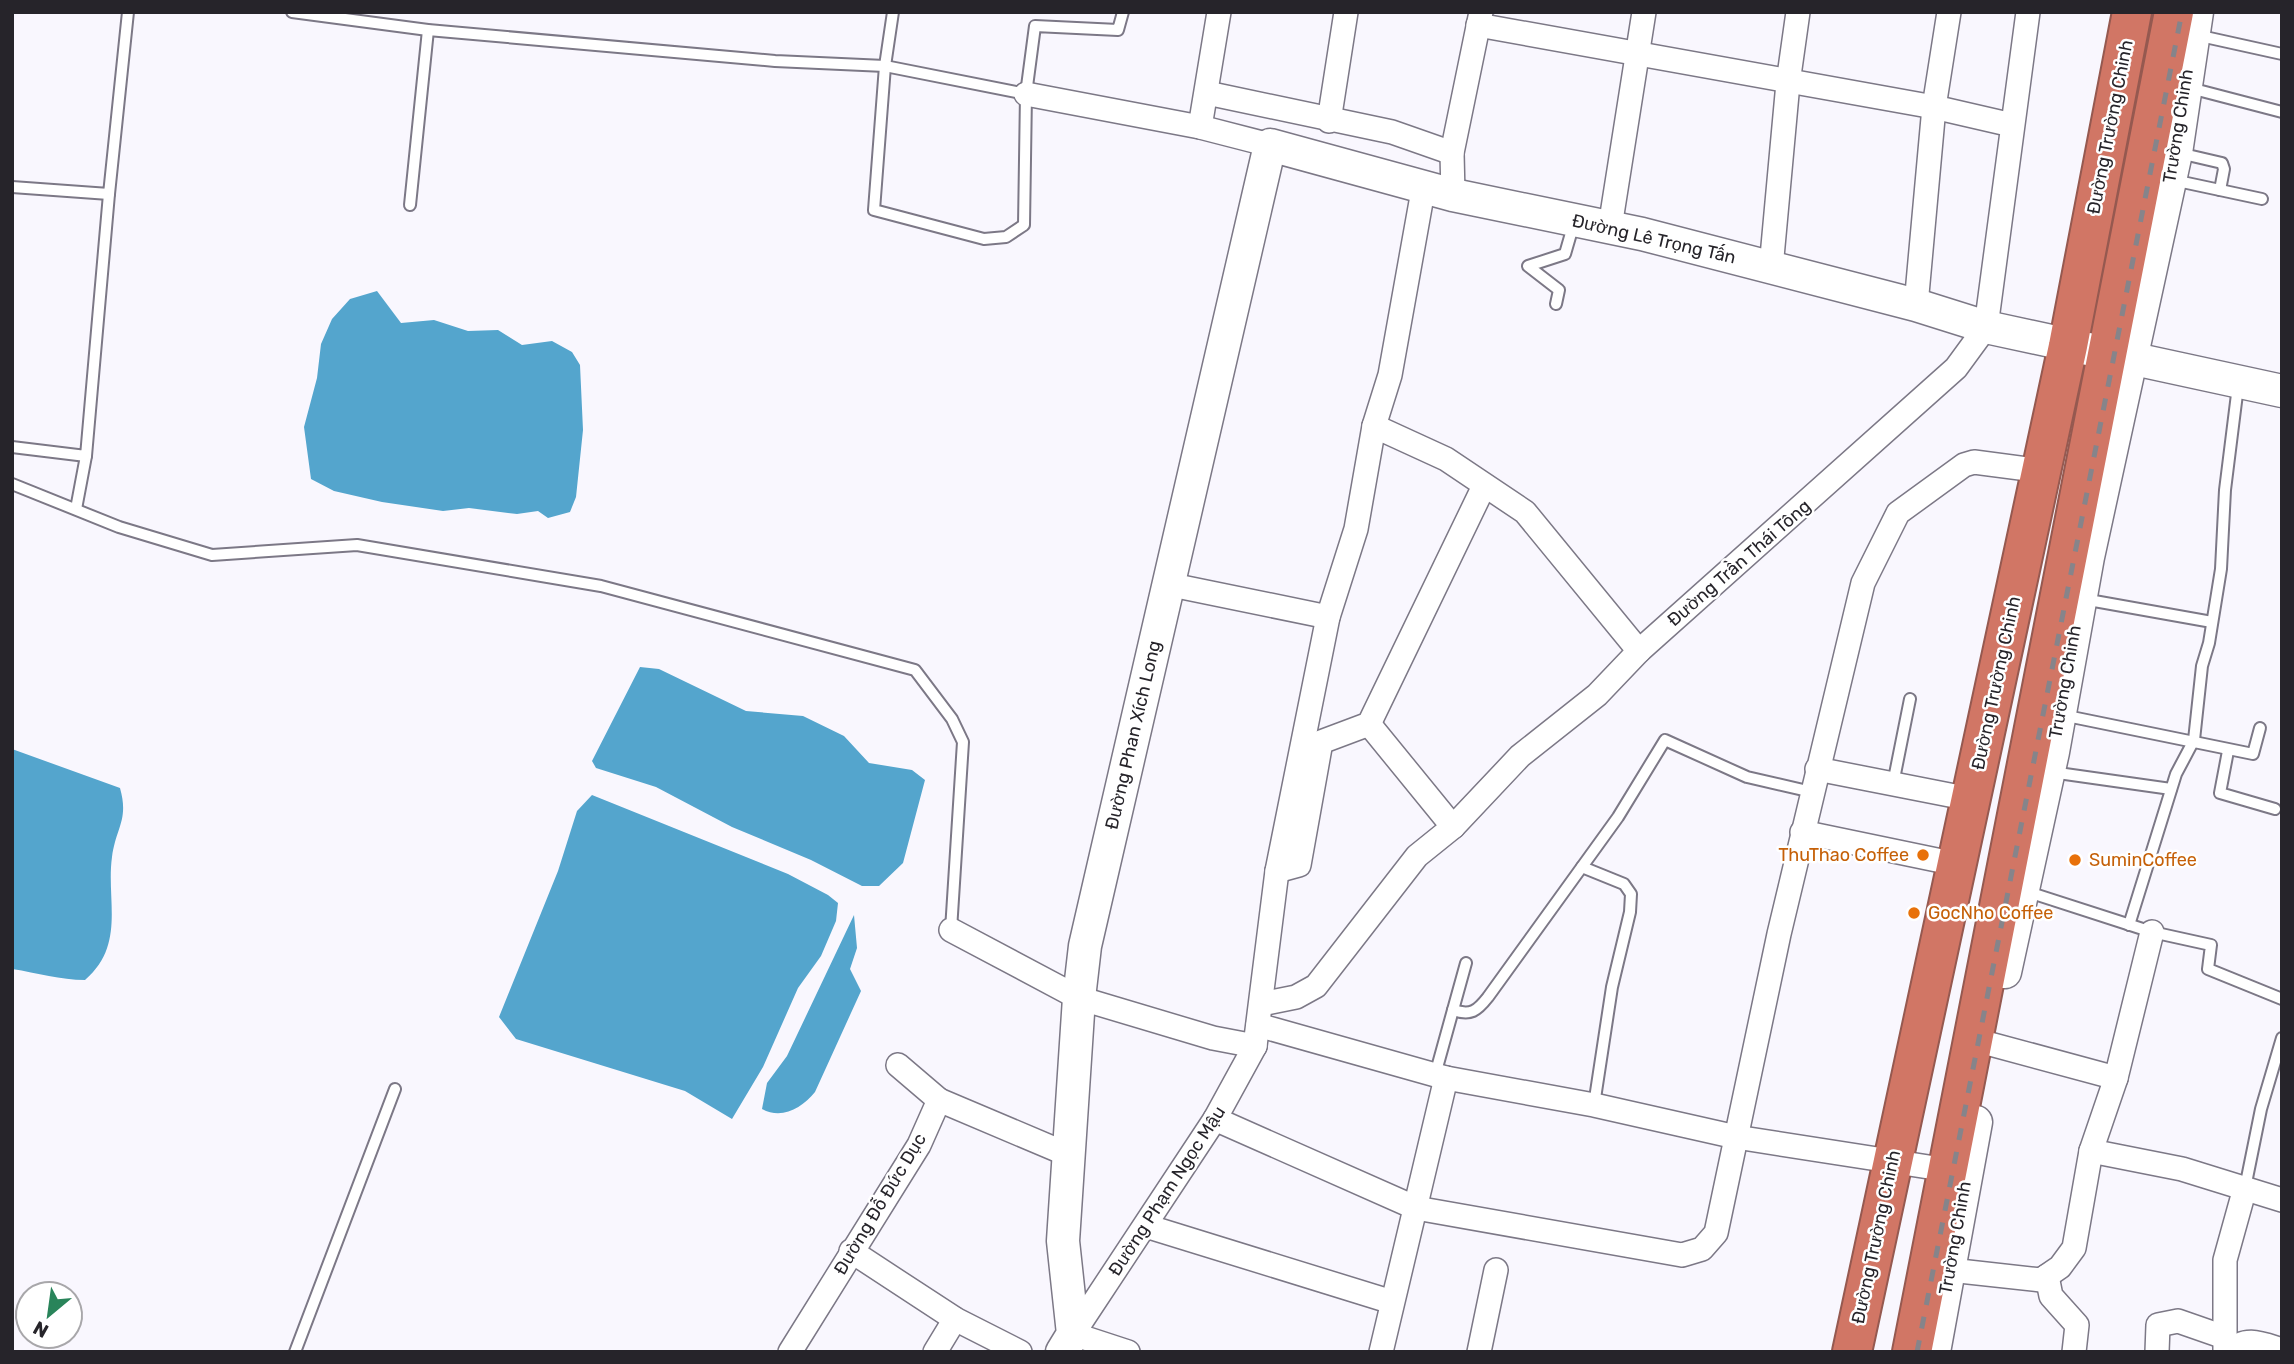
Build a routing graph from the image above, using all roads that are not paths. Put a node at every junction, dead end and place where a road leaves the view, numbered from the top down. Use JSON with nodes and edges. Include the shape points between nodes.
{"nodes":[{"id":1,"x":128,"y":12,"type":"edge"},
{"id":2,"x":292,"y":12,"type":"edge"},
{"id":3,"x":893,"y":12,"type":"edge"},
{"id":4,"x":1123,"y":12,"type":"edge"},
{"id":5,"x":1219,"y":12,"type":"edge"},
{"id":6,"x":1346,"y":12,"type":"edge"},
{"id":7,"x":1644,"y":12,"type":"edge"},
{"id":8,"x":1798,"y":12,"type":"edge"},
{"id":9,"x":1949,"y":12,"type":"edge"},
{"id":10,"x":2028,"y":12,"type":"edge"},
{"id":11,"x":2132,"y":12,"type":"edge"},
{"id":12,"x":1479,"y":19,"type":"edge"},
{"id":13,"x":2188,"y":20,"type":"edge"},
{"id":14,"x":428,"y":30,"type":"junction"},
{"id":15,"x":2282,"y":54,"type":"edge"},
{"id":16,"x":1639,"y":55,"type":"junction"},
{"id":17,"x":885,"y":66,"type":"junction"},
{"id":18,"x":1788,"y":83,"type":"junction"},
{"id":19,"x":2184,"y":86,"type":"junction"},
{"id":20,"x":1207,"y":93,"type":"junction"},
{"id":21,"x":1026,"y":94,"type":"junction"},
{"id":22,"x":1934,"y":107,"type":"junction"},
{"id":23,"x":2282,"y":112,"type":"edge"},
{"id":24,"x":1328,"y":121,"type":"junction"},
{"id":25,"x":2012,"y":125,"type":"junction"},
{"id":26,"x":1199,"y":127,"type":"junction"},
{"id":27,"x":1270,"y":145,"type":"junction"},
{"id":28,"x":1452,"y":153,"type":"junction"},
{"id":29,"x":2173,"y":166,"type":"junction"},
{"id":30,"x":1423,"y":185,"type":"junction"},
{"id":31,"x":12,"y":187,"type":"edge"},
{"id":32,"x":2220,"y":190,"type":"junction"},
{"id":33,"x":109,"y":194,"type":"junction"},
{"id":34,"x":1453,"y":195,"type":"junction"},
{"id":35,"x":2262,"y":199,"type":"dead end"},
{"id":36,"x":410,"y":205,"type":"dead end"},
{"id":37,"x":1575,"y":220,"type":"junction"},
{"id":38,"x":1610,"y":227,"type":"junction"},
{"id":39,"x":1771,"y":268,"type":"junction"},
{"id":40,"x":1556,"y":304,"type":"dead end"},
{"id":41,"x":1916,"y":305,"type":"junction"},
{"id":42,"x":1986,"y":327,"type":"junction"},
{"id":43,"x":2068,"y":346,"type":"junction"},
{"id":44,"x":2120,"y":357,"type":"junction"},
{"id":45,"x":2239,"y":380,"type":"junction"},
{"id":46,"x":2282,"y":391,"type":"edge"},
{"id":47,"x":1374,"y":426,"type":"junction"},
{"id":48,"x":12,"y":447,"type":"edge"},
{"id":49,"x":86,"y":456,"type":"junction"},
{"id":50,"x":2042,"y":471,"type":"junction"},
{"id":51,"x":12,"y":484,"type":"edge"},
{"id":52,"x":1484,"y":486,"type":"junction"},
{"id":53,"x":76,"y":509,"type":"junction"},
{"id":54,"x":1167,"y":584,"type":"junction"},
{"id":55,"x":2080,"y":598,"type":"junction"},
{"id":56,"x":1328,"y":617,"type":"junction"},
{"id":57,"x":2212,"y":622,"type":"junction"},
{"id":58,"x":1640,"y":651,"type":"junction"},
{"id":59,"x":1910,"y":699,"type":"dead end"},
{"id":60,"x":2059,"y":715,"type":"junction"},
{"id":61,"x":1369,"y":724,"type":"junction"},
{"id":62,"x":2260,"y":728,"type":"dead end"},
{"id":63,"x":2194,"y":740,"type":"junction"},
{"id":64,"x":2228,"y":751,"type":"junction"},
{"id":65,"x":1817,"y":769,"type":"junction"},
{"id":66,"x":2049,"y":772,"type":"junction"},
{"id":67,"x":1893,"y":784,"type":"junction"},
{"id":68,"x":2171,"y":789,"type":"junction"},
{"id":69,"x":1812,"y":792,"type":"junction"},
{"id":70,"x":1970,"y":799,"type":"junction"},
{"id":71,"x":2274,"y":809,"type":"dead end"},
{"id":72,"x":1453,"y":827,"type":"junction"},
{"id":73,"x":1802,"y":832,"type":"junction"},
{"id":74,"x":1956,"y":864,"type":"junction"},
{"id":75,"x":1582,"y":867,"type":"junction"},
{"id":76,"x":1277,"y":871,"type":"junction"},
{"id":77,"x":2022,"y":890,"type":"junction"},
{"id":78,"x":2129,"y":925,"type":"junction"},
{"id":79,"x":951,"y":930,"type":"joint"},
{"id":80,"x":2152,"y":932,"type":"junction"},
{"id":81,"x":1466,"y":963,"type":"dead end"},
{"id":82,"x":1079,"y":998,"type":"junction"},
{"id":83,"x":2282,"y":999,"type":"edge"},
{"id":84,"x":1453,"y":1010,"type":"junction"},
{"id":85,"x":1258,"y":1025,"type":"junction"},
{"id":86,"x":2282,"y":1038,"type":"edge"},
{"id":87,"x":1990,"y":1044,"type":"junction"},
{"id":88,"x":898,"y":1065,"type":"dead end"},
{"id":89,"x":1440,"y":1077,"type":"junction"},
{"id":90,"x":2116,"y":1078,"type":"junction"},
{"id":91,"x":395,"y":1089,"type":"dead end"},
{"id":92,"x":939,"y":1100,"type":"junction"},
{"id":93,"x":1594,"y":1105,"type":"junction"},
{"id":94,"x":1215,"y":1119,"type":"junction"},
{"id":95,"x":1736,"y":1137,"type":"junction"},
{"id":96,"x":2091,"y":1151,"type":"junction"},
{"id":97,"x":1069,"y":1155,"type":"junction"},
{"id":98,"x":1892,"y":1160,"type":"junction"},
{"id":99,"x":1948,"y":1170,"type":"junction"},
{"id":100,"x":2245,"y":1188,"type":"junction"},
{"id":101,"x":2282,"y":1200,"type":"edge"},
{"id":102,"x":1416,"y":1209,"type":"junction"},
{"id":103,"x":1146,"y":1226,"type":"junction"},
{"id":104,"x":851,"y":1251,"type":"junction"},
{"id":105,"x":1496,"y":1270,"type":"dead end"},
{"id":106,"x":1950,"y":1270,"type":"junction"},
{"id":107,"x":2047,"y":1276,"type":"junction"},
{"id":108,"x":1392,"y":1302,"type":"junction"},
{"id":109,"x":955,"y":1319,"type":"junction"},
{"id":110,"x":1068,"y":1343,"type":"edge"},
{"id":111,"x":2227,"y":1347,"type":"edge"},
{"id":112,"x":2282,"y":1350,"type":"edge"},
{"id":113,"x":295,"y":1352,"type":"edge"},
{"id":114,"x":790,"y":1352,"type":"edge"},
{"id":115,"x":934,"y":1352,"type":"edge"},
{"id":116,"x":1020,"y":1352,"type":"edge"},
{"id":117,"x":1128,"y":1352,"type":"edge"},
{"id":118,"x":1381,"y":1352,"type":"edge"},
{"id":119,"x":1479,"y":1352,"type":"edge"},
{"id":120,"x":1852,"y":1352,"type":"edge"},
{"id":121,"x":1912,"y":1352,"type":"edge"},
{"id":122,"x":1934,"y":1352,"type":"edge"},
{"id":123,"x":2074,"y":1352,"type":"edge"},
{"id":124,"x":2157,"y":1352,"type":"edge"}],
"edges":[{"from":1,"to":33,"type":"lane"},
{"from":2,"to":14,"type":"lane"},
{"from":3,"to":17,"type":"lane"},
{"from":4,"to":21,"type":"lane","via":[[1118,30],[1035,26]]},
{"from":5,"to":20,"type":"street"},
{"from":6,"to":24,"type":"street"},
{"from":7,"to":16,"type":"street"},
{"from":8,"to":18,"type":"street"},
{"from":9,"to":22,"type":"street"},
{"from":10,"to":25,"type":"street"},
{"from":11,"to":43,"type":"highway","name":"Đường Trường Chinh"},
{"from":12,"to":16,"type":"street"},
{"from":12,"to":28,"type":"street"},
{"from":13,"to":15,"type":"lane"},
{"from":13,"to":19,"type":"street","name":"Trường Chinh"},
{"from":13,"to":44,"type":"highway"},
{"from":14,"to":17,"type":"lane","via":[[775,61]]},
{"from":14,"to":36,"type":"lane"},
{"from":16,"to":18,"type":"street"},
{"from":16,"to":38,"type":"street"},
{"from":17,"to":21,"type":"lane"},
{"from":17,"to":21,"type":"lane","via":[[874,211],[984,239],[1006,237],[1024,225]]},
{"from":18,"to":22,"type":"street"},
{"from":18,"to":39,"type":"street"},
{"from":19,"to":23,"type":"lane"},
{"from":19,"to":29,"type":"street","name":"Trường Chinh"},
{"from":20,"to":24,"type":"street"},
{"from":20,"to":26,"type":"street"},
{"from":21,"to":26,"type":"street","name":"Đường Lê Trọng Tấn"},
{"from":22,"to":25,"type":"street"},
{"from":22,"to":41,"type":"street"},
{"from":24,"to":28,"type":"street","via":[[1392,132]]},
{"from":25,"to":42,"type":"street"},
{"from":26,"to":27,"type":"street","name":"Đường Lê Trọng Tấn"},
{"from":27,"to":30,"type":"street","name":"Đường Lê Trọng Tấn"},
{"from":27,"to":54,"type":"street","name":"Đường Phan Xích Long"},
{"from":28,"to":34,"type":"street"},
{"from":29,"to":32,"type":"lane"},
{"from":29,"to":32,"type":"lane","via":[[2222,163]]},
{"from":29,"to":44,"type":"street","name":"Trường Chinh"},
{"from":30,"to":34,"type":"street","name":"Đường Lê Trọng Tấn"},
{"from":30,"to":47,"type":"street","via":[[1390,375]]},
{"from":31,"to":33,"type":"lane"},
{"from":32,"to":35,"type":"lane"},
{"from":33,"to":49,"type":"lane"},
{"from":34,"to":37,"type":"street","name":"Đường Lê Trọng Tấn"},
{"from":37,"to":38,"type":"street","name":"Đường Lê Trọng Tấn"},
{"from":37,"to":40,"type":"lane","via":[[1565,254],[1528,266],[1559,290]]},
{"from":38,"to":39,"type":"street","name":"Đường Lê Trọng Tấn"},
{"from":39,"to":41,"type":"street","name":"Đường Lê Trọng Tấn"},
{"from":41,"to":42,"type":"street","name":"Đường Lê Trọng Tấn"},
{"from":42,"to":43,"type":"street","name":"Đường Lê Trọng Tấn"},
{"from":42,"to":58,"type":"street","name":"Đường Trần Thái Tông","via":[[1946,379]]},
{"from":43,"to":44,"type":"street","name":"Đường Lê Trọng Tấn"},
{"from":43,"to":50,"type":"highway","name":"Đường Trường Chinh"},
{"from":44,"to":45,"type":"street","name":"Đường Lê Trọng Tấn"},
{"from":44,"to":55,"type":"street","name":"Trường Chinh"},
{"from":44,"to":99,"type":"highway"},
{"from":45,"to":46,"type":"street","name":"Đường Lê Trọng Tấn"},
{"from":45,"to":57,"type":"lane"},
{"from":47,"to":52,"type":"street","via":[[1446,459]]},
{"from":47,"to":56,"type":"street","via":[[1356,529]]},
{"from":48,"to":49,"type":"lane"},
{"from":49,"to":53,"type":"lane"},
{"from":50,"to":65,"type":"street","via":[[1974,462],[1898,513],[1863,583]]},
{"from":50,"to":70,"type":"highway","name":"Đường Trường Chinh"},
{"from":51,"to":53,"type":"lane"},
{"from":52,"to":58,"type":"street","via":[[1525,512]]},
{"from":52,"to":61,"type":"street"},
{"from":53,"to":79,"type":"lane","via":[[212,555],[358,545],[601,586],[915,670],[952,719],[963,742]]},
{"from":54,"to":56,"type":"street"},
{"from":54,"to":82,"type":"street","name":"Đường Phan Xích Long","via":[[1085,946]]},
{"from":55,"to":57,"type":"lane"},
{"from":55,"to":60,"type":"street","name":"Trường Chinh"},
{"from":56,"to":76,"type":"street"},
{"from":57,"to":63,"type":"lane"},
{"from":58,"to":72,"type":"street","name":"Đường Trần Thái Tông","via":[[1597,695],[1520,756]]},
{"from":59,"to":67,"type":"lane"},
{"from":60,"to":63,"type":"lane"},
{"from":60,"to":66,"type":"street","name":"Trường Chinh"},
{"from":61,"to":72,"type":"street"},
{"from":61,"to":76,"type":"street","via":[[1321,742],[1299,865]]},
{"from":62,"to":64,"type":"lane","via":[[2253,754]]},
{"from":63,"to":64,"type":"lane"},
{"from":63,"to":68,"type":"lane"},
{"from":64,"to":71,"type":"lane","via":[[2220,793]]},
{"from":65,"to":67,"type":"street"},
{"from":65,"to":69,"type":"street"},
{"from":66,"to":68,"type":"lane"},
{"from":66,"to":77,"type":"street","name":"Trường Chinh"},
{"from":67,"to":70,"type":"street"},
{"from":68,"to":78,"type":"lane"},
{"from":69,"to":73,"type":"street"},
{"from":69,"to":75,"type":"lane","via":[[1746,777],[1665,740]]},
{"from":70,"to":74,"type":"highway","name":"Đường Trường Chinh"},
{"from":72,"to":85,"type":"street","name":"Đường Trần Thái Tông","via":[[1418,856],[1316,986]]},
{"from":73,"to":74,"type":"street"},
{"from":73,"to":95,"type":"street"},
{"from":74,"to":98,"type":"highway","name":"Đường Trường Chinh"},
{"from":75,"to":84,"type":"lane","via":[[1479,1009],[1466,1014]]},
{"from":75,"to":93,"type":"lane","via":[[1624,884],[1632,900],[1612,987]]},
{"from":76,"to":85,"type":"street"},
{"from":77,"to":78,"type":"lane"},
{"from":77,"to":87,"type":"street","name":"Trường Chinh"},
{"from":78,"to":80,"type":"lane"},
{"from":79,"to":82,"type":"street"},
{"from":80,"to":83,"type":"lane","via":[[2211,945],[2208,968]]},
{"from":80,"to":90,"type":"street"},
{"from":81,"to":84,"type":"lane"},
{"from":82,"to":85,"type":"street","via":[[1213,1038]]},
{"from":82,"to":97,"type":"street","name":"Đường Phan Xích Long"},
{"from":84,"to":89,"type":"lane"},
{"from":85,"to":89,"type":"street"},
{"from":85,"to":94,"type":"street","name":"Đường Phạm Ngọc Mậu"},
{"from":86,"to":100,"type":"lane"},
{"from":87,"to":90,"type":"street"},
{"from":87,"to":106,"type":"street","name":"Trường Chinh"},
{"from":88,"to":92,"type":"street"},
{"from":89,"to":93,"type":"street"},
{"from":89,"to":102,"type":"street"},
{"from":90,"to":96,"type":"street"},
{"from":91,"to":113,"type":"lane"},
{"from":92,"to":97,"type":"street"},
{"from":92,"to":104,"type":"street","name":"Đường Đỗ Đức Dục","via":[[919,1145]]},
{"from":93,"to":95,"type":"street"},
{"from":94,"to":102,"type":"street"},
{"from":94,"to":103,"type":"street","name":"Đường Phạm Ngọc Mậu"},
{"from":95,"to":98,"type":"street"},
{"from":95,"to":102,"type":"street","via":[[1716,1233],[1702,1249],[1682,1255]]},
{"from":96,"to":100,"type":"street","via":[[2182,1169]]},
{"from":96,"to":107,"type":"street","via":[[2074,1248]]},
{"from":97,"to":110,"type":"street","name":"Đường Phan Xích Long","via":[[1063,1241]]},
{"from":98,"to":99,"type":"street"},
{"from":98,"to":120,"type":"highway","name":"Đường Trường Chinh"},
{"from":99,"to":121,"type":"highway"},
{"from":100,"to":101,"type":"street"},
{"from":100,"to":111,"type":"street","via":[[2225,1260]]},
{"from":102,"to":108,"type":"street"},
{"from":103,"to":108,"type":"street"},
{"from":103,"to":110,"type":"street","name":"Đường Phạm Ngọc Mậu"},
{"from":104,"to":109,"type":"street"},
{"from":104,"to":114,"type":"street","name":"Đường Đỗ Đức Dục"},
{"from":105,"to":119,"type":"street"},
{"from":106,"to":107,"type":"street","via":[[2041,1280]]},
{"from":106,"to":122,"type":"street","name":"Trường Chinh"},
{"from":107,"to":123,"type":"street","via":[[2051,1296],[2077,1325]]},
{"from":108,"to":118,"type":"street"},
{"from":109,"to":115,"type":"street"},
{"from":109,"to":116,"type":"street"},
{"from":110,"to":117,"type":"street"},
{"from":111,"to":112,"type":"street","via":[[2251,1341]]},
{"from":111,"to":124,"type":"street","via":[[2178,1321],[2158,1325]]}]}
